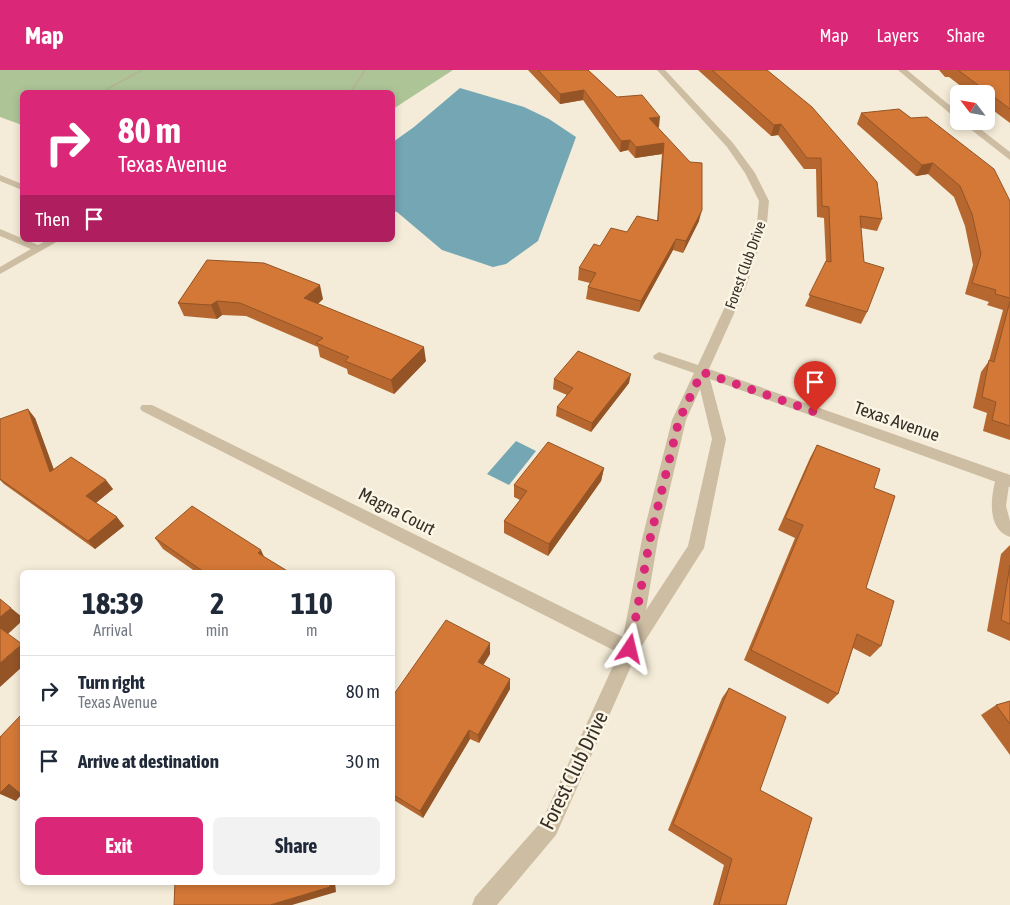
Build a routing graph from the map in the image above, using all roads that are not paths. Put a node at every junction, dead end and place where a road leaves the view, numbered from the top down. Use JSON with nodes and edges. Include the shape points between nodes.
{"nodes":[{"id":1,"x":661,"y":70,"type":"edge"},
{"id":2,"x":902,"y":70,"type":"edge"},
{"id":3,"x":950,"y":110,"type":"edge"},
{"id":4,"x":976,"y":130,"type":"edge"},
{"id":5,"x":1010,"y":157,"type":"edge"},
{"id":6,"x":0,"y":178,"type":"edge"},
{"id":7,"x":20,"y":186,"type":"edge"},
{"id":8,"x":0,"y":232,"type":"edge"},
{"id":9,"x":20,"y":241,"type":"edge"},
{"id":10,"x":22,"y":242,"type":"edge"},
{"id":11,"x":51,"y":242,"type":"edge"},
{"id":12,"x":38,"y":249,"type":"junction"},
{"id":13,"x":0,"y":271,"type":"edge"},
{"id":14,"x":659,"y":356,"type":"dead end"},
{"id":15,"x":702,"y":372,"type":"junction"},
{"id":16,"x":147,"y":408,"type":"dead end"},
{"id":17,"x":1006,"y":480,"type":"edge"},
{"id":18,"x":1010,"y":531,"type":"edge"},
{"id":19,"x":630,"y":649,"type":"junction"},
{"id":20,"x":484,"y":905,"type":"edge"}],
"edges":[{"from":1,"to":15,"type":"street","name":"Forest Club Drive","via":[[730,144],[764,201],[762,223],[740,287]]},
{"from":2,"to":3,"type":"street"},
{"from":4,"to":5,"type":"street"},
{"from":6,"to":7,"type":"lane"},
{"from":8,"to":9,"type":"lane"},
{"from":10,"to":12,"type":"lane"},
{"from":11,"to":12,"type":"lane"},
{"from":12,"to":13,"type":"lane"},
{"from":14,"to":15,"type":"street","name":"Texas Avenue"},
{"from":15,"to":17,"type":"street","name":"Texas Avenue"},
{"from":15,"to":19,"type":"street","name":"Forest Club Drive","via":[[679,420],[650,539]]},
{"from":15,"to":19,"type":"street","name":"Forest Club Drive","via":[[719,438],[696,548]]},
{"from":16,"to":19,"type":"street","name":"Magna Court"},
{"from":17,"to":18,"type":"lane","via":[[998,501],[1000,517]]},
{"from":19,"to":20,"type":"street","name":"Forest Club Drive","via":[[549,828]]}]}
